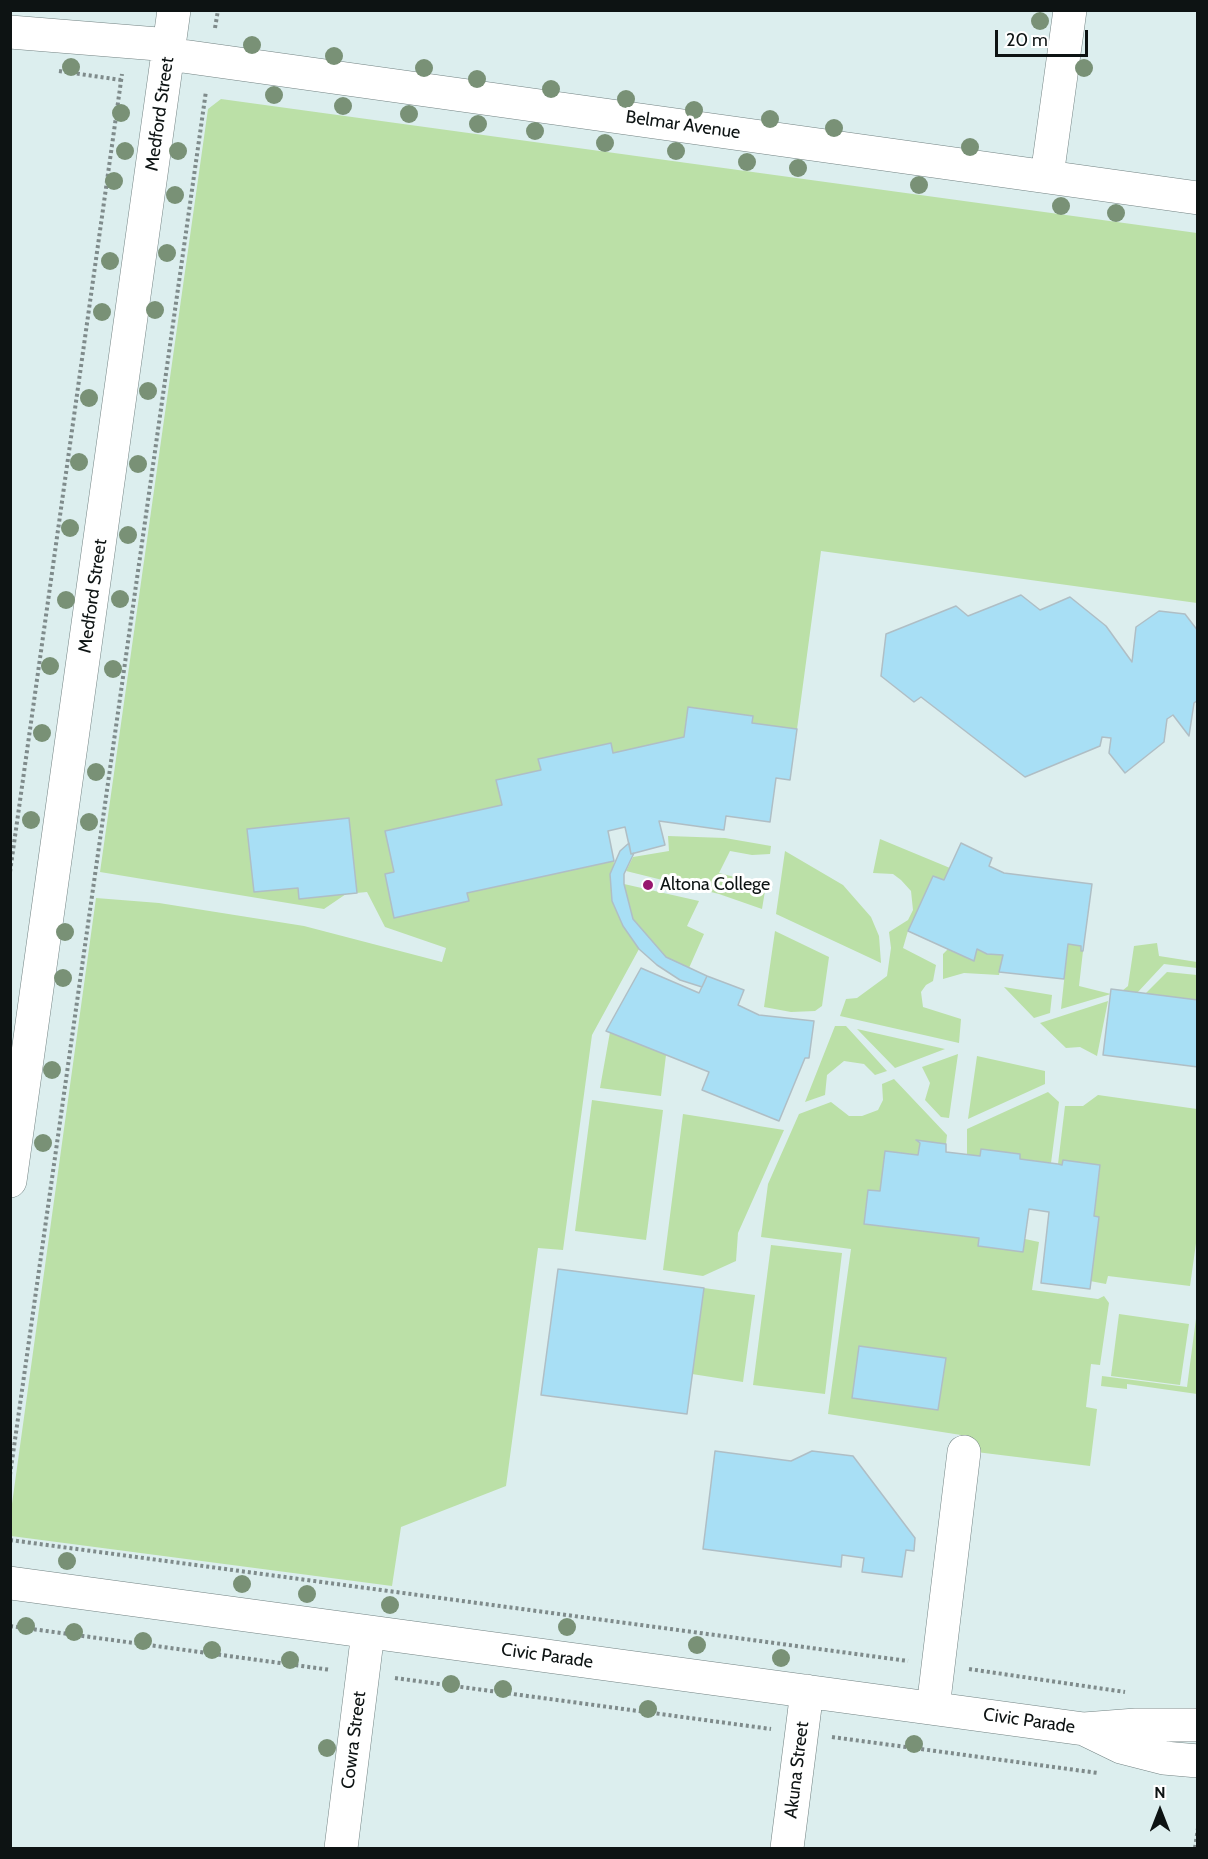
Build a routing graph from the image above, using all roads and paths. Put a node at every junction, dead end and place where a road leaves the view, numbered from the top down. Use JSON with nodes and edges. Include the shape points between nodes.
{"nodes":[{"id":1,"x":174,"y":10,"type":"edge"},
{"id":2,"x":218,"y":10,"type":"edge"},
{"id":3,"x":1070,"y":10,"type":"edge"},
{"id":4,"x":10,"y":32,"type":"edge"},
{"id":5,"x":48,"y":37,"type":"junction"},
{"id":6,"x":168,"y":54,"type":"junction"},
{"id":7,"x":211,"y":59,"type":"junction"},
{"id":8,"x":123,"y":68,"type":"junction"},
{"id":9,"x":55,"y":70,"type":"dead end"},
{"id":10,"x":1047,"y":176,"type":"junction"},
{"id":11,"x":1197,"y":198,"type":"edge"},
{"id":12,"x":10,"y":872,"type":"edge"},
{"id":13,"x":14,"y":1126,"type":"edge"},
{"id":14,"x":10,"y":1181,"type":"edge"},
{"id":15,"x":964,"y":1452,"type":"dead end"},
{"id":16,"x":10,"y":1475,"type":"edge"},
{"id":17,"x":10,"y":1540,"type":"edge"},
{"id":18,"x":10,"y":1583,"type":"edge"},
{"id":19,"x":10,"y":1626,"type":"edge"},
{"id":20,"x":368,"y":1632,"type":"junction"},
{"id":21,"x":938,"y":1665,"type":"junction"},
{"id":22,"x":363,"y":1674,"type":"junction"},
{"id":23,"x":807,"y":1691,"type":"junction"},
{"id":24,"x":1136,"y":1693,"type":"dead end"},
{"id":25,"x":933,"y":1708,"type":"junction"},
{"id":26,"x":1197,"y":1725,"type":"edge"},
{"id":27,"x":1084,"y":1729,"type":"junction"},
{"id":28,"x":801,"y":1733,"type":"junction"},
{"id":29,"x":1197,"y":1761,"type":"edge"},
{"id":30,"x":1102,"y":1774,"type":"dead end"},
{"id":31,"x":1197,"y":1828,"type":"edge"},
{"id":32,"x":340,"y":1848,"type":"edge"},
{"id":33,"x":787,"y":1848,"type":"edge"},
{"id":34,"x":1195,"y":1848,"type":"edge"}],
"edges":[{"from":1,"to":6,"type":"street","name":"Medford Street"},
{"from":2,"to":7,"type":"path"},
{"from":3,"to":10,"type":"street"},
{"from":4,"to":5,"type":"street","name":"Belmar Avenue"},
{"from":5,"to":6,"type":"street","name":"Belmar Avenue","via":[[126,40]]},
{"from":5,"to":8,"type":"street","name":"Belmar Avenue"},
{"from":6,"to":7,"type":"street","name":"Belmar Avenue"},
{"from":6,"to":8,"type":"street","name":"Belmar Avenue"},
{"from":6,"to":13,"type":"street","name":"Medford Street"},
{"from":7,"to":10,"type":"street","name":"Belmar Avenue"},
{"from":7,"to":16,"type":"path"},
{"from":8,"to":9,"type":"path"},
{"from":8,"to":12,"type":"path"},
{"from":10,"to":11,"type":"street","name":"Belmar Avenue"},
{"from":13,"to":14,"type":"street","name":"Medford Street"},
{"from":15,"to":21,"type":"street"},
{"from":17,"to":21,"type":"path"},
{"from":18,"to":20,"type":"street","name":"Civic Parade"},
{"from":19,"to":22,"type":"path"},
{"from":20,"to":22,"type":"street","name":"Cowra Street"},
{"from":20,"to":23,"type":"street","name":"Civic Parade"},
{"from":21,"to":24,"type":"path"},
{"from":21,"to":25,"type":"street"},
{"from":22,"to":28,"type":"path"},
{"from":22,"to":32,"type":"street","name":"Cowra Street"},
{"from":23,"to":25,"type":"street","name":"Civic Parade"},
{"from":23,"to":28,"type":"street","name":"Akuna Street"},
{"from":25,"to":27,"type":"street","name":"Civic Parade"},
{"from":26,"to":27,"type":"street","name":"Civic Parade"},
{"from":27,"to":29,"type":"street","name":"Civic Parade","via":[[1121,1747],[1164,1758]]},
{"from":28,"to":30,"type":"path"},
{"from":28,"to":33,"type":"street","name":"Akuna Street"},
{"from":31,"to":34,"type":"path"}]}
